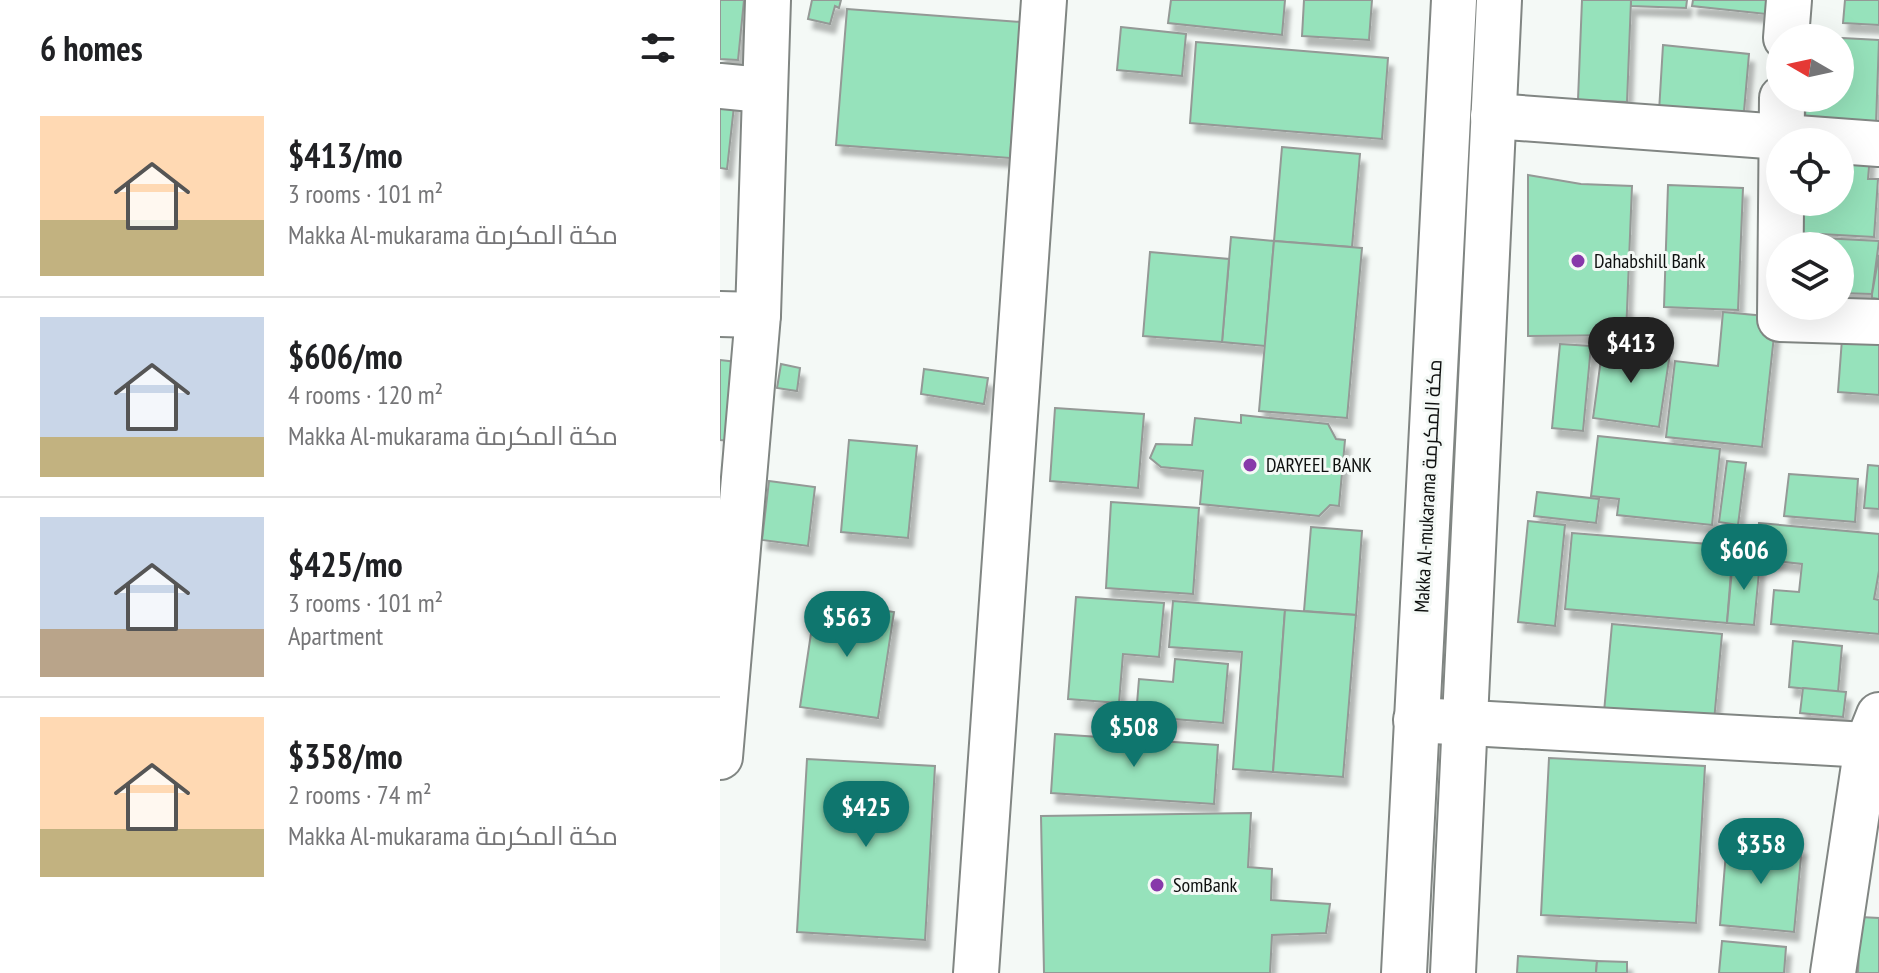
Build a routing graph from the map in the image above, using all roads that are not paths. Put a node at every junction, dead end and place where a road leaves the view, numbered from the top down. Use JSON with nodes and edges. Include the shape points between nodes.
{"nodes":[{"id":1,"x":768,"y":0,"type":"edge"},
{"id":2,"x":1044,"y":0,"type":"edge"},
{"id":3,"x":1454,"y":0,"type":"edge"},
{"id":4,"x":1499,"y":0,"type":"edge"},
{"id":5,"x":1789,"y":0,"type":"edge"},
{"id":6,"x":1787,"y":24,"type":"edge"},
{"id":7,"x":720,"y":86,"type":"edge"},
{"id":8,"x":763,"y":90,"type":"junction"},
{"id":9,"x":1493,"y":116,"type":"junction"},
{"id":10,"x":1781,"y":117,"type":"edge"},
{"id":11,"x":1879,"y":144,"type":"edge"},
{"id":12,"x":739,"y":314,"type":"edge"},
{"id":13,"x":1879,"y":322,"type":"edge"},
{"id":14,"x":1416,"y":720,"type":"junction"},
{"id":15,"x":1466,"y":723,"type":"junction"},
{"id":16,"x":1873,"y":730,"type":"edge"},
{"id":17,"x":720,"y":757,"type":"edge"},
{"id":18,"x":1861,"y":897,"type":"edge"},
{"id":19,"x":976,"y":973,"type":"edge"},
{"id":20,"x":1404,"y":973,"type":"edge"},
{"id":21,"x":1453,"y":973,"type":"edge"},
{"id":22,"x":1833,"y":973,"type":"edge"}],
"edges":[{"from":1,"to":8,"type":"main road"},
{"from":2,"to":19,"type":"main road"},
{"from":3,"to":14,"type":"main road","name":"Makka Al-mukarama مكة المكرمة"},
{"from":4,"to":9,"type":"main road"},
{"from":5,"to":6,"type":"main road"},
{"from":7,"to":8,"type":"main road"},
{"from":8,"to":12,"type":"main road"},
{"from":9,"to":10,"type":"main road"},
{"from":9,"to":15,"type":"main road"},
{"from":10,"to":11,"type":"main road"},
{"from":10,"to":13,"type":"main road","via":[[1780,319]]},
{"from":12,"to":17,"type":"main road"},
{"from":14,"to":15,"type":"main road"},
{"from":14,"to":20,"type":"main road","name":"Makka Al-mukarama مكة المكرمة"},
{"from":15,"to":16,"type":"main road"},
{"from":15,"to":21,"type":"main road"},
{"from":16,"to":18,"type":"main road"},
{"from":18,"to":22,"type":"main road"}]}
